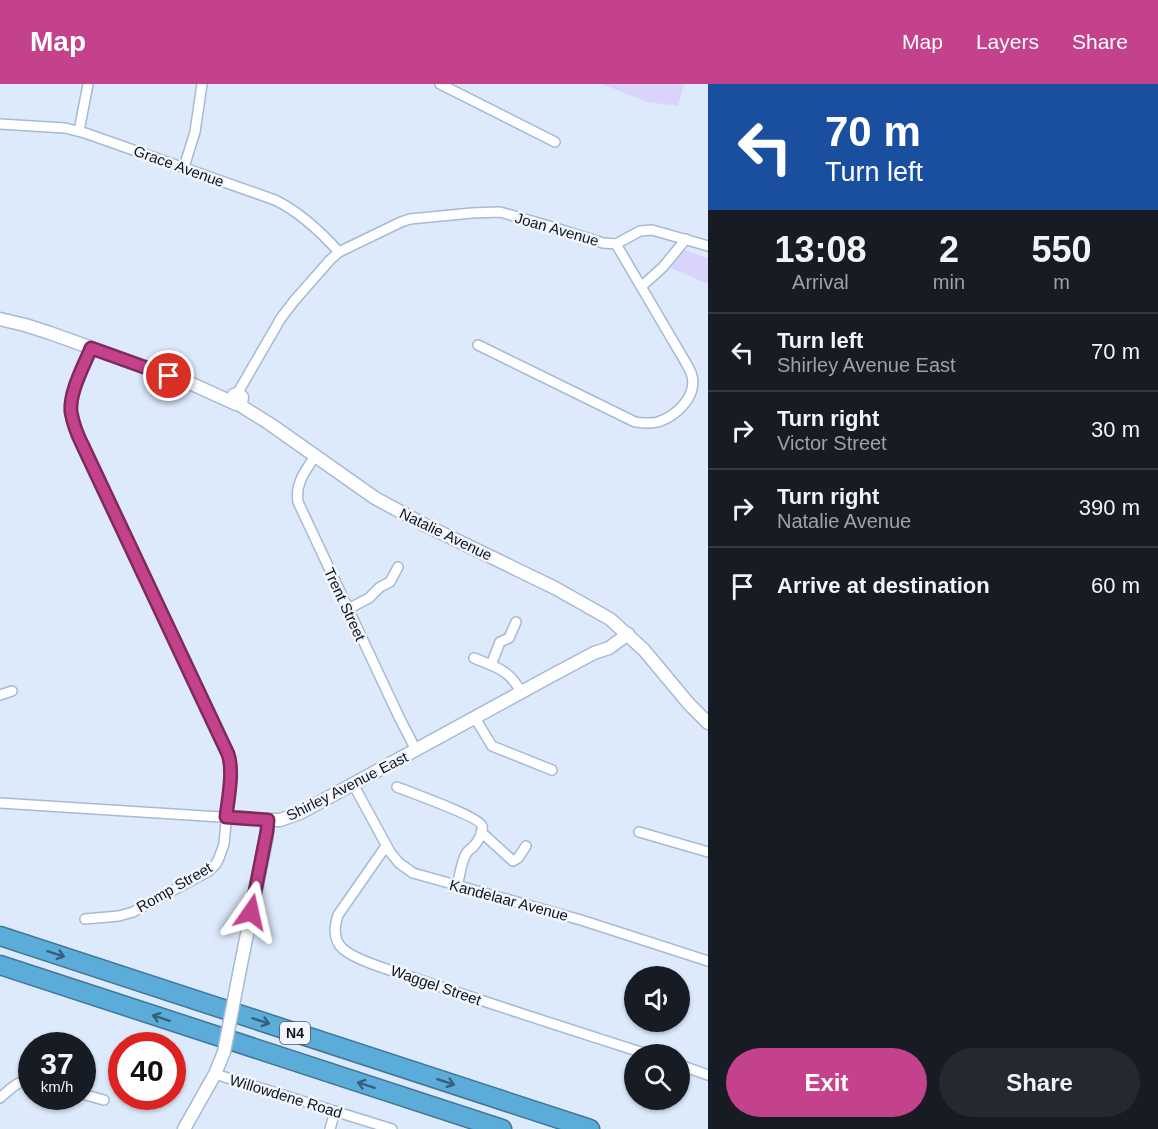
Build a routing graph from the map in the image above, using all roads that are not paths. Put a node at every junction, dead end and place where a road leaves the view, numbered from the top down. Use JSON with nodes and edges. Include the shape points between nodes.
{"nodes":[{"id":1,"x":88,"y":84,"type":"edge"},
{"id":2,"x":202,"y":84,"type":"edge"},
{"id":3,"x":440,"y":84,"type":"edge"},
{"id":4,"x":0,"y":124,"type":"edge"},
{"id":5,"x":79,"y":131,"type":"junction"},
{"id":6,"x":555,"y":142,"type":"dead end"},
{"id":7,"x":184,"y":167,"type":"junction"},
{"id":8,"x":686,"y":239,"type":"junction"},
{"id":9,"x":616,"y":244,"type":"junction"},
{"id":10,"x":708,"y":246,"type":"edge"},
{"id":11,"x":339,"y":252,"type":"junction"},
{"id":12,"x":642,"y":286,"type":"junction"},
{"id":13,"x":0,"y":319,"type":"edge"},
{"id":14,"x":478,"y":345,"type":"dead end"},
{"id":15,"x":91,"y":348,"type":"junction"},
{"id":16,"x":238,"y":398,"type":"junction"},
{"id":17,"x":315,"y":456,"type":"junction"},
{"id":18,"x":398,"y":567,"type":"dead end"},
{"id":19,"x":348,"y":609,"type":"junction"},
{"id":20,"x":516,"y":622,"type":"dead end"},
{"id":21,"x":628,"y":634,"type":"junction"},
{"id":22,"x":474,"y":658,"type":"dead end"},
{"id":23,"x":491,"y":665,"type":"junction"},
{"id":24,"x":12,"y":691,"type":"dead end"},
{"id":25,"x":522,"y":693,"type":"junction"},
{"id":26,"x":0,"y":695,"type":"edge"},
{"id":27,"x":475,"y":718,"type":"junction"},
{"id":28,"x":708,"y":723,"type":"edge"},
{"id":29,"x":416,"y":750,"type":"junction"},
{"id":30,"x":552,"y":770,"type":"dead end"},
{"id":31,"x":353,"y":784,"type":"junction"},
{"id":32,"x":397,"y":788,"type":"dead end"},
{"id":33,"x":0,"y":802,"type":"edge"},
{"id":34,"x":226,"y":817,"type":"junction"},
{"id":35,"x":268,"y":820,"type":"junction"},
{"id":36,"x":481,"y":832,"type":"junction"},
{"id":37,"x":639,"y":832,"type":"dead end"},
{"id":38,"x":386,"y":846,"type":"junction"},
{"id":39,"x":526,"y":846,"type":"dead end"},
{"id":40,"x":708,"y":852,"type":"edge"},
{"id":41,"x":458,"y":886,"type":"junction"},
{"id":42,"x":85,"y":919,"type":"dead end"},
{"id":43,"x":0,"y":936,"type":"edge"},
{"id":44,"x":708,"y":961,"type":"edge"},
{"id":45,"x":0,"y":965,"type":"edge"},
{"id":46,"x":624,"y":1046,"type":"edge"},
{"id":47,"x":690,"y":1069,"type":"edge"},
{"id":48,"x":215,"y":1074,"type":"junction"},
{"id":49,"x":708,"y":1075,"type":"edge"},
{"id":50,"x":18,"y":1083,"type":"edge"},
{"id":51,"x":0,"y":1098,"type":"edge"},
{"id":52,"x":96,"y":1098,"type":"edge"},
{"id":53,"x":104,"y":1100,"type":"dead end"},
{"id":54,"x":335,"y":1111,"type":"junction"},
{"id":55,"x":184,"y":1129,"type":"edge"},
{"id":56,"x":330,"y":1129,"type":"edge"},
{"id":57,"x":392,"y":1129,"type":"edge"},
{"id":58,"x":502,"y":1129,"type":"edge"},
{"id":59,"x":590,"y":1129,"type":"edge"}],
"edges":[{"from":1,"to":5,"type":"street"},
{"from":2,"to":7,"type":"street","via":[[195,132]]},
{"from":3,"to":6,"type":"street"},
{"from":4,"to":5,"type":"street","name":"Grace Avenue"},
{"from":5,"to":7,"type":"street","name":"Grace Avenue"},
{"from":7,"to":11,"type":"street","name":"Grace Avenue","via":[[290,207]]},
{"from":8,"to":9,"type":"street","via":[[645,230]]},
{"from":8,"to":10,"type":"street"},
{"from":8,"to":12,"type":"street"},
{"from":9,"to":11,"type":"street","name":"Joan Avenue","via":[[503,213],[480,212],[410,219]]},
{"from":9,"to":12,"type":"street","name":"Joan Avenue"},
{"from":11,"to":16,"type":"street","name":"Joan Avenue","via":[[284,314]]},
{"from":12,"to":14,"type":"street","name":"Joan Avenue","via":[[692,376],[687,399],[675,413],[658,422],[641,423],[626,418]]},
{"from":13,"to":15,"type":"street"},
{"from":15,"to":16,"type":"street"},
{"from":15,"to":34,"type":"street","name":"Romp Street","via":[[72,397],[73,420],[228,754]]},
{"from":16,"to":17,"type":"street","name":"Natalie Avenue"},
{"from":17,"to":19,"type":"street","name":"Trent Street","via":[[300,479],[298,502]]},
{"from":17,"to":21,"type":"street","name":"Natalie Avenue","via":[[375,498],[564,592]]},
{"from":18,"to":19,"type":"street","via":[[390,582]]},
{"from":19,"to":29,"type":"street","name":"Trent Street"},
{"from":20,"to":23,"type":"street","via":[[509,638],[500,642]]},
{"from":21,"to":25,"type":"street","name":"Shirley Avenue East"},
{"from":21,"to":28,"type":"street","name":"Natalie Avenue"},
{"from":22,"to":23,"type":"street"},
{"from":23,"to":25,"type":"street","via":[[506,672]]},
{"from":24,"to":26,"type":"street"},
{"from":25,"to":27,"type":"street","name":"Shirley Avenue East"},
{"from":27,"to":29,"type":"street","name":"Shirley Avenue East"},
{"from":27,"to":30,"type":"street","via":[[489,744]]},
{"from":29,"to":31,"type":"street","name":"Shirley Avenue East"},
{"from":31,"to":35,"type":"street","name":"Shirley Avenue East","via":[[294,815]]},
{"from":31,"to":38,"type":"street","name":"Kandelaar Avenue"},
{"from":32,"to":36,"type":"street","via":[[471,817],[481,824]]},
{"from":33,"to":34,"type":"street","name":"Shirley Avenue East"},
{"from":34,"to":35,"type":"street","name":"Shirley Avenue East"},
{"from":34,"to":42,"type":"street","name":"Romp Street","via":[[224,843],[209,871],[133,912]]},
{"from":35,"to":48,"type":"street","bridge":true,"via":[[224,1052]]},
{"from":36,"to":39,"type":"street","via":[[513,861]]},
{"from":36,"to":41,"type":"street","via":[[466,854]]},
{"from":37,"to":40,"type":"street"},
{"from":38,"to":41,"type":"street","name":"Kandelaar Avenue","via":[[407,870]]},
{"from":38,"to":46,"type":"street","name":"Waggel Street","via":[[338,915],[335,934],[345,950],[398,972]]},
{"from":41,"to":44,"type":"street","name":"Kandelaar Avenue"},
{"from":43,"to":59,"type":"highway","number":"N4","one_way":true},
{"from":58,"to":45,"type":"highway","number":"N4","one_way":true},
{"from":47,"to":49,"type":"street"},
{"from":48,"to":54,"type":"street","name":"Willowdene Road"},
{"from":48,"to":55,"type":"street"},
{"from":50,"to":51,"type":"street"},
{"from":52,"to":53,"type":"street"},
{"from":54,"to":56,"type":"street"},
{"from":54,"to":57,"type":"street","name":"Willowdene Road"}]}
